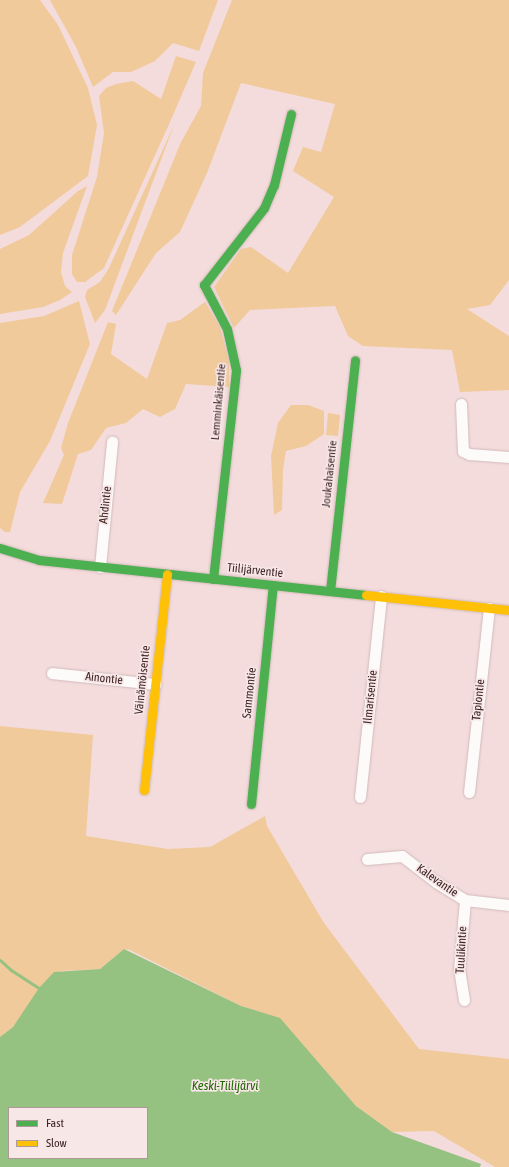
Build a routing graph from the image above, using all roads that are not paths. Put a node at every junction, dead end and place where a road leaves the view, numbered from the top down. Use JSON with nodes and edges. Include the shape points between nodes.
{"nodes":[{"id":1,"x":291,"y":114,"type":"dead end"},
{"id":2,"x":355,"y":360,"type":"dead end"},
{"id":3,"x":461,"y":404,"type":"dead end"},
{"id":4,"x":112,"y":442,"type":"dead end"},
{"id":5,"x":509,"y":457,"type":"edge"},
{"id":6,"x":0,"y":548,"type":"edge"},
{"id":7,"x":100,"y":567,"type":"junction"},
{"id":8,"x":167,"y":574,"type":"junction"},
{"id":9,"x":214,"y":579,"type":"junction"},
{"id":10,"x":273,"y":585,"type":"junction"},
{"id":11,"x":330,"y":591,"type":"junction"},
{"id":12,"x":381,"y":596,"type":"junction"},
{"id":13,"x":489,"y":608,"type":"junction"},
{"id":14,"x":509,"y":610,"type":"edge"},
{"id":15,"x":52,"y":673,"type":"dead end"},
{"id":16,"x":155,"y":684,"type":"junction"},
{"id":17,"x":144,"y":790,"type":"dead end"},
{"id":18,"x":469,"y":792,"type":"dead end"},
{"id":19,"x":360,"y":797,"type":"dead end"},
{"id":20,"x":251,"y":804,"type":"dead end"},
{"id":21,"x":367,"y":859,"type":"dead end"},
{"id":22,"x":465,"y":900,"type":"junction"},
{"id":23,"x":509,"y":905,"type":"edge"},
{"id":24,"x":464,"y":1000,"type":"dead end"}],
"edges":[{"from":1,"to":9,"type":"street","name":"Lemminkäisentie","via":[[274,185],[264,208],[204,286],[227,329],[236,370]]},
{"from":2,"to":11,"type":"street","name":"Joukahaisentie"},
{"from":3,"to":5,"type":"street","via":[[463,451],[469,454]]},
{"from":4,"to":7,"type":"street","name":"Ahdintie"},
{"from":6,"to":7,"type":"street","name":"Tiilijärventie","via":[[39,560]]},
{"from":7,"to":8,"type":"street","name":"Tiilijärventie"},
{"from":8,"to":9,"type":"street","name":"Tiilijärventie"},
{"from":8,"to":16,"type":"street","name":"Väinämöisentie"},
{"from":9,"to":10,"type":"street","name":"Tiilijärventie"},
{"from":10,"to":11,"type":"street","name":"Tiilijärventie"},
{"from":10,"to":20,"type":"street","name":"Sammontie"},
{"from":11,"to":12,"type":"street","name":"Tiilijärventie"},
{"from":12,"to":13,"type":"street","name":"Tiilijärventie"},
{"from":12,"to":19,"type":"street","name":"Ilmarisentie"},
{"from":13,"to":14,"type":"street","name":"Tiilijärventie"},
{"from":13,"to":18,"type":"street","name":"Tapiontie"},
{"from":15,"to":16,"type":"street","name":"Ainontie"},
{"from":16,"to":17,"type":"street","name":"Väinämöisentie"},
{"from":21,"to":22,"type":"street","name":"Kalevantie","via":[[402,856]]},
{"from":22,"to":23,"type":"street","name":"Kalevantie"},
{"from":22,"to":24,"type":"street","name":"Tuulikintie","via":[[459,970]]}]}
